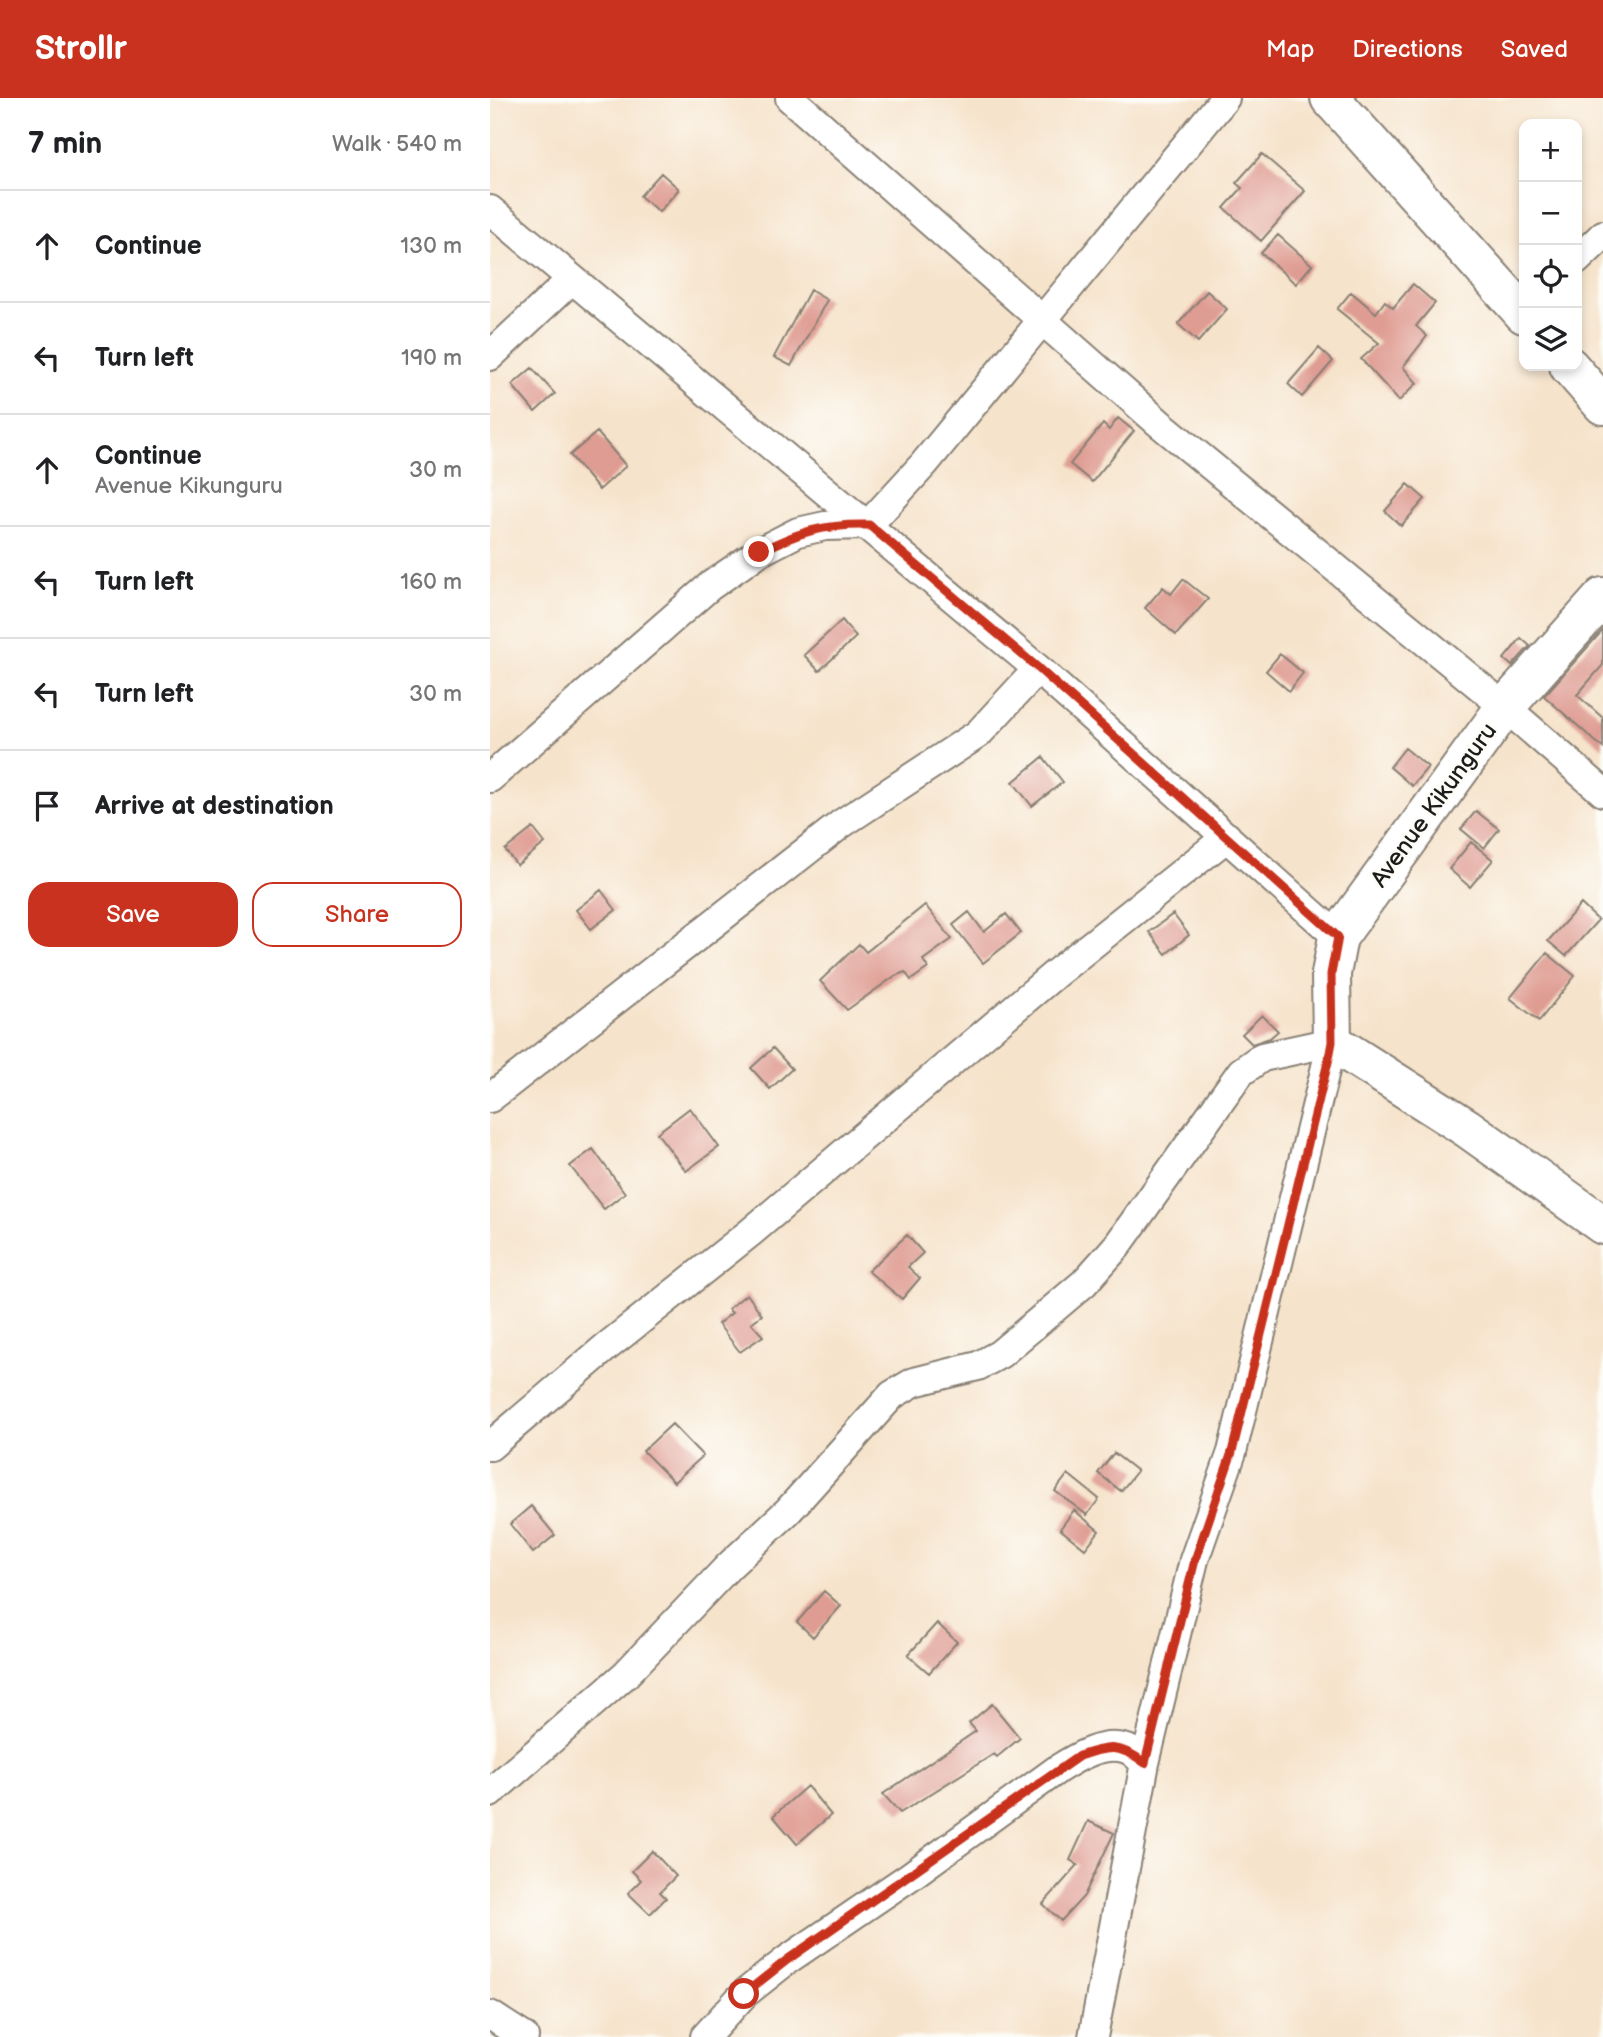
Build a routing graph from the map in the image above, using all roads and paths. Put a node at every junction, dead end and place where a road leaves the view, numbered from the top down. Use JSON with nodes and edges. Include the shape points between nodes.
{"nodes":[{"id":1,"x":790,"y":98,"type":"edge"},
{"id":2,"x":1224,"y":98,"type":"edge"},
{"id":3,"x":1342,"y":102,"type":"edge"},
{"id":4,"x":490,"y":209,"type":"edge"},
{"id":5,"x":1603,"y":234,"type":"edge"},
{"id":6,"x":1582,"y":255,"type":"edge"},
{"id":7,"x":572,"y":279,"type":"junction"},
{"id":8,"x":1521,"y":308,"type":"edge"},
{"id":9,"x":1040,"y":319,"type":"junction"},
{"id":10,"x":490,"y":356,"type":"edge"},
{"id":11,"x":1573,"y":371,"type":"edge"},
{"id":12,"x":1603,"y":405,"type":"edge"},
{"id":13,"x":869,"y":525,"type":"junction"},
{"id":14,"x":1603,"y":597,"type":"edge"},
{"id":15,"x":1038,"y":668,"type":"junction"},
{"id":16,"x":1506,"y":707,"type":"junction"},
{"id":17,"x":490,"y":778,"type":"edge"},
{"id":18,"x":1603,"y":792,"type":"edge"},
{"id":19,"x":1227,"y":837,"type":"junction"},
{"id":20,"x":1338,"y":937,"type":"junction"},
{"id":21,"x":1332,"y":1042,"type":"junction"},
{"id":22,"x":490,"y":1098,"type":"edge"},
{"id":23,"x":1603,"y":1225,"type":"edge"},
{"id":24,"x":490,"y":1446,"type":"edge"},
{"id":25,"x":1145,"y":1763,"type":"junction"},
{"id":26,"x":490,"y":1793,"type":"edge"},
{"id":27,"x":490,"y":2015,"type":"edge"},
{"id":28,"x":524,"y":2037,"type":"edge"},
{"id":29,"x":705,"y":2037,"type":"edge"},
{"id":30,"x":1093,"y":2037,"type":"edge"}],
"edges":[{"from":1,"to":9,"type":"street"},
{"from":2,"to":9,"type":"street"},
{"from":3,"to":8,"type":"street"},
{"from":4,"to":7,"type":"street"},
{"from":5,"to":6,"type":"street"},
{"from":7,"to":10,"type":"street"},
{"from":7,"to":13,"type":"street"},
{"from":9,"to":13,"type":"street"},
{"from":9,"to":16,"type":"street","via":[[1159,423]]},
{"from":11,"to":12,"type":"street"},
{"from":13,"to":15,"type":"street"},
{"from":13,"to":17,"type":"street","via":[[798,532],[759,552],[710,586]]},
{"from":14,"to":16,"type":"street","name":"Avenue Kikunguru"},
{"from":15,"to":19,"type":"street"},
{"from":15,"to":22,"type":"street","via":[[978,734],[841,824]]},
{"from":16,"to":18,"type":"street"},
{"from":16,"to":20,"type":"street","name":"Avenue Kikunguru"},
{"from":19,"to":20,"type":"street"},
{"from":19,"to":24,"type":"street","via":[[1055,974]]},
{"from":20,"to":21,"type":"street","name":"Avenue Kikunguru","via":[[1331,974]]},
{"from":21,"to":23,"type":"street","via":[[1467,1128]]},
{"from":21,"to":25,"type":"street","via":[[1232,1452],[1195,1560]]},
{"from":21,"to":26,"type":"street","via":[[1262,1057],[1241,1072],[1101,1266],[1000,1353],[978,1366],[914,1382],[892,1395],[788,1511],[626,1674]]},
{"from":25,"to":29,"type":"street","via":[[1127,1749],[1103,1748],[1058,1769],[787,1960],[744,1994]]},
{"from":25,"to":30,"type":"street"},
{"from":27,"to":28,"type":"street"}]}
